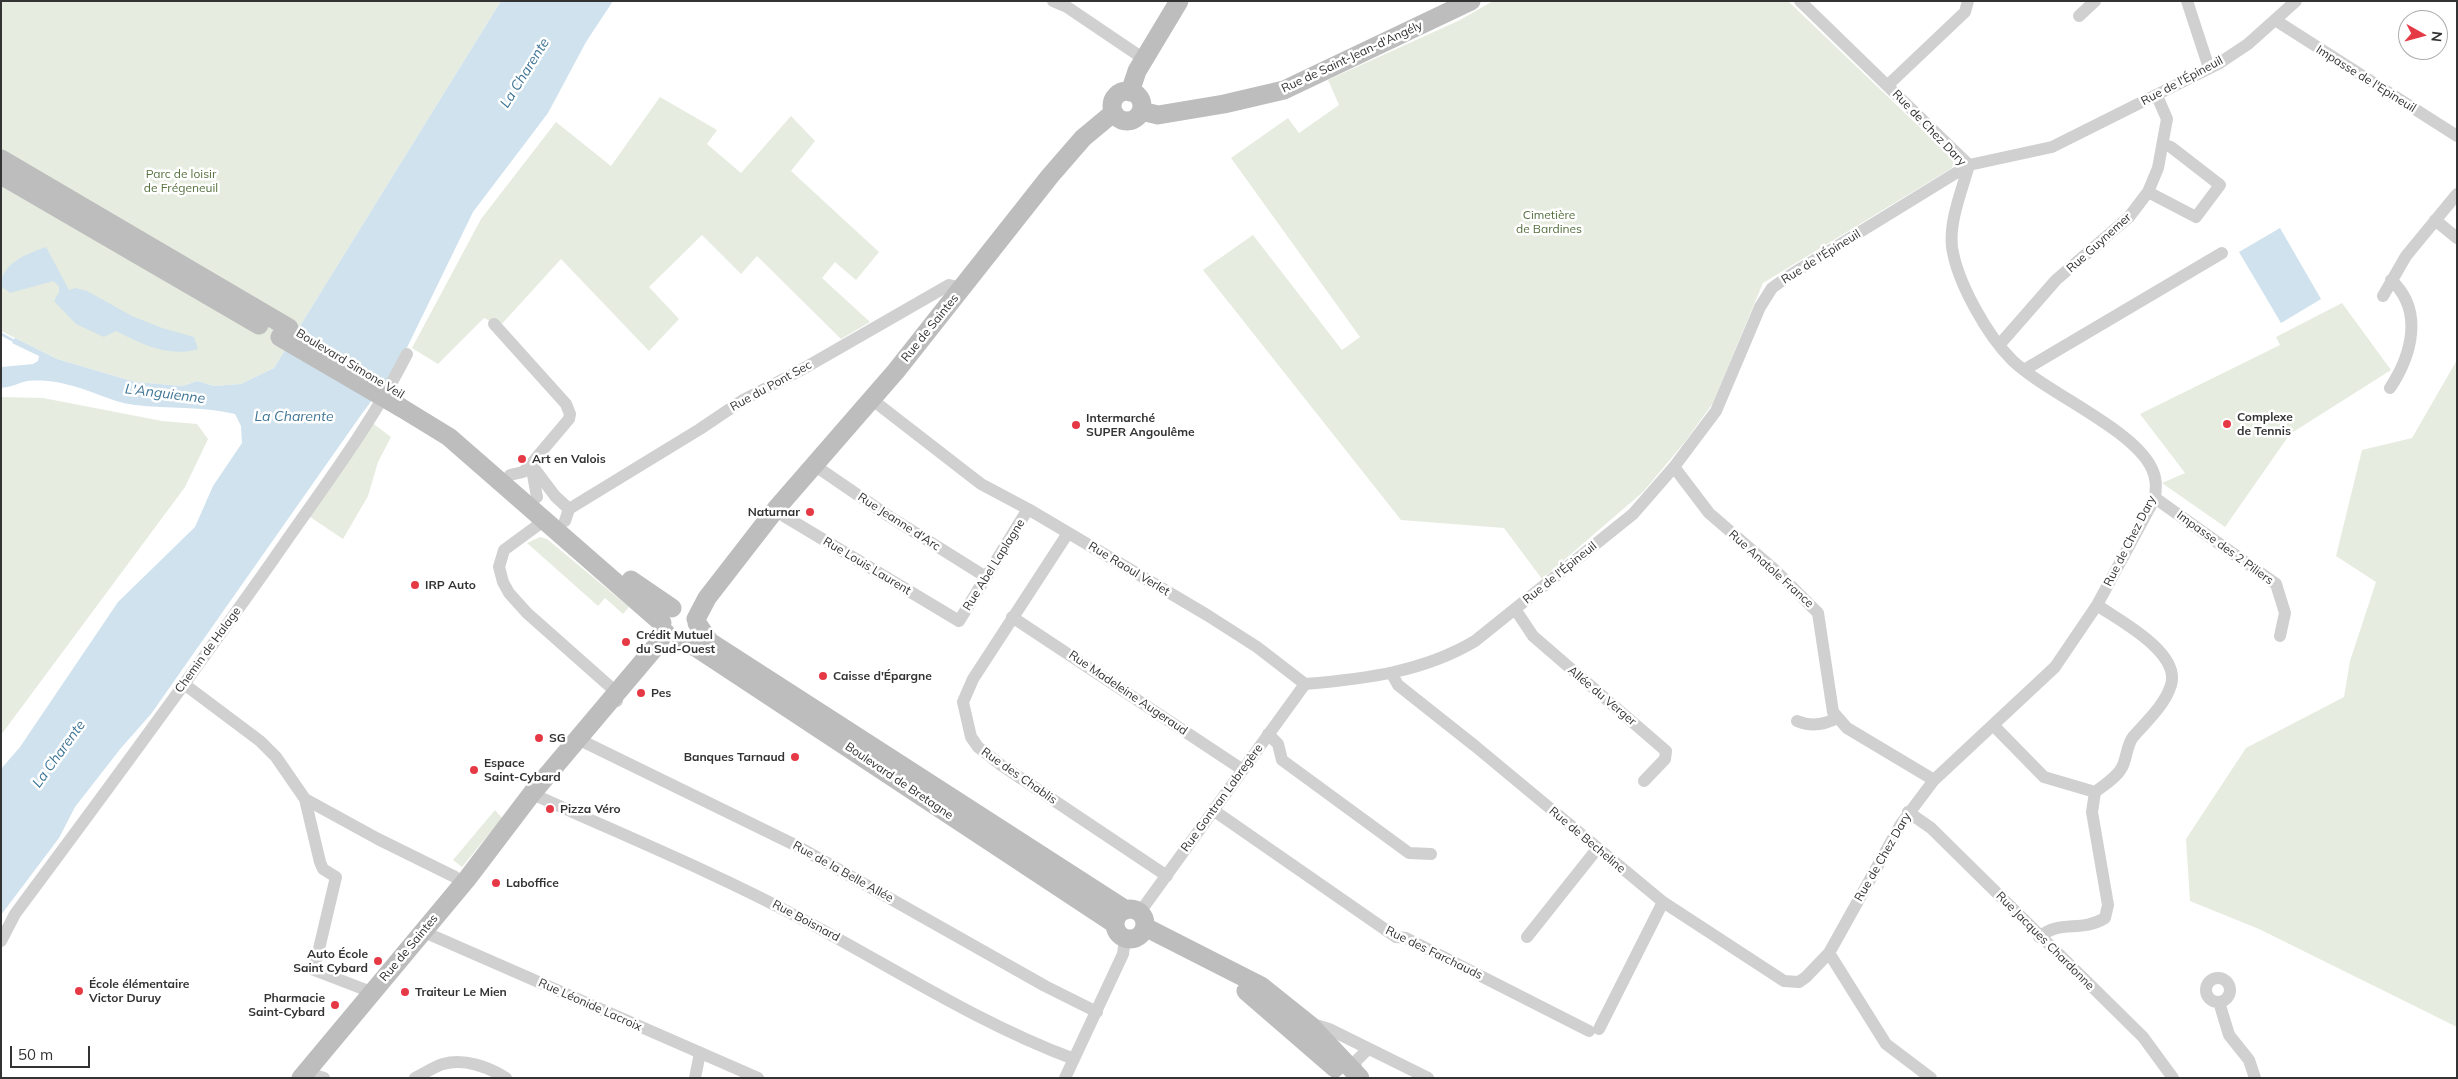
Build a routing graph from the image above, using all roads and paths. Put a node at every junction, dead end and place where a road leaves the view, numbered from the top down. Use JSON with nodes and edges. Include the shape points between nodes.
{"nodes":[{"id":1,"x":1053,"y":1,"type":"edge"},
{"id":2,"x":1179,"y":1,"type":"edge"},
{"id":3,"x":1471,"y":1,"type":"edge"},
{"id":4,"x":1800,"y":1,"type":"edge"},
{"id":5,"x":1968,"y":1,"type":"edge"},
{"id":6,"x":2095,"y":1,"type":"edge"},
{"id":7,"x":2186,"y":1,"type":"edge"},
{"id":8,"x":2296,"y":1,"type":"edge"},
{"id":9,"x":1069,"y":4,"type":"edge"},
{"id":10,"x":2079,"y":16,"type":"dead end"},
{"id":11,"x":2275,"y":20,"type":"junction"},
{"id":12,"x":1144,"y":59,"type":"junction"},
{"id":13,"x":2210,"y":68,"type":"junction"},
{"id":14,"x":1888,"y":85,"type":"junction"},
{"id":15,"x":1130,"y":92,"type":"junction"},
{"id":16,"x":2157,"y":96,"type":"junction"},
{"id":17,"x":1141,"y":111,"type":"junction"},
{"id":18,"x":1113,"y":112,"type":"junction"},
{"id":19,"x":2457,"y":136,"type":"edge"},
{"id":20,"x":2163,"y":144,"type":"junction"},
{"id":21,"x":1,"y":159,"type":"edge"},
{"id":22,"x":1969,"y":165,"type":"junction"},
{"id":23,"x":1,"y":174,"type":"edge"},
{"id":24,"x":2148,"y":192,"type":"junction"},
{"id":25,"x":2457,"y":194,"type":"edge"},
{"id":26,"x":2436,"y":220,"type":"junction"},
{"id":27,"x":2457,"y":238,"type":"edge"},
{"id":28,"x":2222,"y":253,"type":"dead end"},
{"id":29,"x":2391,"y":280,"type":"junction"},
{"id":30,"x":962,"y":288,"type":"junction"},
{"id":31,"x":2383,"y":296,"type":"dead end"},
{"id":32,"x":494,"y":324,"type":"dead end"},
{"id":33,"x":285,"y":333,"type":"junction"},
{"id":34,"x":2000,"y":344,"type":"junction"},
{"id":35,"x":407,"y":354,"type":"dead end"},
{"id":36,"x":2024,"y":370,"type":"junction"},
{"id":37,"x":2390,"y":388,"type":"dead end"},
{"id":38,"x":870,"y":398,"type":"junction"},
{"id":39,"x":402,"y":402,"type":"junction"},
{"id":40,"x":531,"y":464,"type":"junction"},
{"id":41,"x":814,"y":465,"type":"junction"},
{"id":42,"x":1674,"y":467,"type":"junction"},
{"id":43,"x":510,"y":475,"type":"junction"},
{"id":44,"x":537,"y":497,"type":"junction"},
{"id":45,"x":2155,"y":498,"type":"junction"},
{"id":46,"x":1028,"y":508,"type":"junction"},
{"id":47,"x":776,"y":509,"type":"junction"},
{"id":48,"x":567,"y":515,"type":"junction"},
{"id":49,"x":545,"y":520,"type":"junction"},
{"id":50,"x":1068,"y":532,"type":"junction"},
{"id":51,"x":986,"y":577,"type":"junction"},
{"id":52,"x":2097,"y":605,"type":"junction"},
{"id":53,"x":1516,"y":609,"type":"junction"},
{"id":54,"x":1012,"y":617,"type":"junction"},
{"id":55,"x":959,"y":621,"type":"joint"},
{"id":56,"x":679,"y":624,"type":"junction"},
{"id":57,"x":2280,"y":636,"type":"dead end"},
{"id":58,"x":1398,"y":672,"type":"junction"},
{"id":59,"x":184,"y":684,"type":"junction"},
{"id":60,"x":1305,"y":684,"type":"junction"},
{"id":61,"x":616,"y":698,"type":"junction"},
{"id":62,"x":1837,"y":718,"type":"junction"},
{"id":63,"x":1798,"y":721,"type":"dead end"},
{"id":64,"x":1992,"y":724,"type":"junction"},
{"id":65,"x":1268,"y":734,"type":"junction"},
{"id":66,"x":584,"y":742,"type":"junction"},
{"id":67,"x":1243,"y":770,"type":"junction"},
{"id":68,"x":1934,"y":780,"type":"junction"},
{"id":69,"x":1644,"y":781,"type":"dead end"},
{"id":70,"x":2094,"y":792,"type":"junction"},
{"id":71,"x":535,"y":794,"type":"junction"},
{"id":72,"x":305,"y":800,"type":"junction"},
{"id":73,"x":1214,"y":810,"type":"junction"},
{"id":74,"x":1908,"y":812,"type":"junction"},
{"id":75,"x":1597,"y":849,"type":"junction"},
{"id":76,"x":1431,"y":854,"type":"dead end"},
{"id":77,"x":1167,"y":876,"type":"junction"},
{"id":78,"x":463,"y":884,"type":"junction"},
{"id":79,"x":1663,"y":902,"type":"junction"},
{"id":80,"x":1132,"y":925,"type":"junction"},
{"id":81,"x":424,"y":929,"type":"junction"},
{"id":82,"x":1527,"y":937,"type":"dead end"},
{"id":83,"x":2039,"y":937,"type":"junction"},
{"id":84,"x":1,"y":941,"type":"edge"},
{"id":85,"x":1829,"y":953,"type":"junction"},
{"id":86,"x":1799,"y":982,"type":"joint"},
{"id":87,"x":370,"y":994,"type":"junction"},
{"id":88,"x":2219,"y":1002,"type":"dead end"},
{"id":89,"x":1097,"y":1012,"type":"junction"},
{"id":90,"x":1311,"y":1026,"type":"junction"},
{"id":91,"x":1368,"y":1049,"type":"junction"},
{"id":92,"x":700,"y":1053,"type":"junction"},
{"id":93,"x":1074,"y":1059,"type":"junction"},
{"id":94,"x":1912,"y":1072,"type":"edge"},
{"id":95,"x":303,"y":1075,"type":"edge"},
{"id":96,"x":1353,"y":1076,"type":"edge"},
{"id":97,"x":324,"y":1078,"type":"edge"},
{"id":98,"x":415,"y":1078,"type":"edge"},
{"id":99,"x":506,"y":1078,"type":"edge"},
{"id":100,"x":695,"y":1078,"type":"edge"},
{"id":101,"x":758,"y":1078,"type":"edge"},
{"id":102,"x":1065,"y":1078,"type":"edge"},
{"id":103,"x":1428,"y":1078,"type":"edge"},
{"id":104,"x":1931,"y":1078,"type":"edge"},
{"id":105,"x":2173,"y":1078,"type":"edge"},
{"id":106,"x":2255,"y":1078,"type":"edge"}],
"edges":[{"from":1,"to":9,"type":"street"},
{"from":2,"to":12,"type":"main road"},
{"from":3,"to":17,"type":"main road","name":"Rue de Saint-Jean-d'Angély","via":[[1284,90],[1158,115]]},
{"from":4,"to":14,"type":"street","name":"Rue de Chez Dary"},
{"from":5,"to":14,"type":"street","via":[[1965,12]]},
{"from":6,"to":10,"type":"street"},
{"from":7,"to":13,"type":"street"},
{"from":8,"to":11,"type":"street","name":"Rue de l'Épineuil"},
{"from":9,"to":12,"type":"street"},
{"from":11,"to":13,"type":"street","name":"Rue de l'Épineuil","via":[[2248,44]]},
{"from":11,"to":19,"type":"street","name":"Impasse de l'Epineuil"},
{"from":12,"to":15,"type":"main road","via":[[1136,71]]},
{"from":13,"to":16,"type":"street","name":"Rue de l'Épineuil"},
{"from":14,"to":22,"type":"street","name":"Rue de Chez Dary"},
{"from":15,"to":17,"type":"main road","via":[[1138,97]]},
{"from":15,"to":18,"type":"main road","via":[[1121,92],[1114,99]]},
{"from":16,"to":20,"type":"street","name":"Rue Guynemer","via":[[2167,119]]},
{"from":16,"to":22,"type":"street","name":"Rue de l'Épineuil","via":[[2052,147]]},
{"from":17,"to":18,"type":"main road","via":[[1128,122]]},
{"from":18,"to":30,"type":"main road","name":"Rue de Saintes","via":[[1083,138],[1050,176]]},
{"from":20,"to":24,"type":"street","name":"Rue Guynemer"},
{"from":20,"to":24,"type":"street","via":[[2220,185],[2196,217]]},
{"from":21,"to":33,"type":"main road","name":"Boulevard Simone Veil"},
{"from":22,"to":34,"type":"street","name":"Rue de Chez Dary","via":[[1956,213],[1952,246],[1965,290]]},
{"from":22,"to":42,"type":"street","name":"Rue de l'Épineuil","via":[[1772,288],[1760,306],[1716,410]]},
{"from":23,"to":33,"type":"main road","name":"Boulevard Simone Veil"},
{"from":24,"to":34,"type":"street","name":"Rue Guynemer","via":[[2129,217],[2056,280]]},
{"from":25,"to":26,"type":"street"},
{"from":26,"to":27,"type":"street"},
{"from":26,"to":29,"type":"street"},
{"from":28,"to":36,"type":"street"},
{"from":29,"to":31,"type":"street"},
{"from":29,"to":37,"type":"street","via":[[2403,293],[2413,329],[2402,370]]},
{"from":30,"to":38,"type":"main road","name":"Rue de Saintes"},
{"from":30,"to":48,"type":"street","name":"Rue du Pont Sec","via":[[949,285],[743,400]]},
{"from":32,"to":40,"type":"street","via":[[566,404],[570,414]]},
{"from":33,"to":39,"type":"main road","name":"Boulevard Simone Veil"},
{"from":34,"to":36,"type":"street","name":"Rue de Chez Dary"},
{"from":35,"to":59,"type":"street","name":"Chemin de Halage","via":[[378,408]]},
{"from":36,"to":45,"type":"street","name":"Rue de Chez Dary","via":[[2136,447],[2152,468]]},
{"from":38,"to":41,"type":"main road","name":"Rue de Saintes"},
{"from":38,"to":46,"type":"street","name":"Rue Raoul Verlet","via":[[981,484]]},
{"from":39,"to":43,"type":"main road","name":"Boulevard Simone Veil","via":[[448,424]]},
{"from":39,"to":49,"type":"main road","name":"Boulevard Simone Veil","via":[[449,437]]},
{"from":40,"to":43,"type":"street","via":[[523,472]]},
{"from":40,"to":44,"type":"street"},
{"from":40,"to":48,"type":"street"},
{"from":41,"to":47,"type":"main road","name":"Rue de Saintes"},
{"from":41,"to":51,"type":"street","name":"Rue Jeanne d'Arc"},
{"from":42,"to":53,"type":"street","name":"Rue de l'Épineuil","via":[[1633,514]]},
{"from":42,"to":62,"type":"street","name":"Rue Anatole France","via":[[1709,513],[1775,570],[1818,613]]},
{"from":43,"to":44,"type":"main road","name":"Boulevard Simone Veil"},
{"from":44,"to":48,"type":"main road","name":"Boulevard Simone Veil"},
{"from":45,"to":52,"type":"street","name":"Rue de Chez Dary"},
{"from":45,"to":57,"type":"street","name":"Impasse des 2 Piliers","via":[[2276,584],[2285,613]]},
{"from":46,"to":50,"type":"street","name":"Rue Raoul Verlet"},
{"from":46,"to":51,"type":"street","name":"Rue Abel Laplagne"},
{"from":47,"to":55,"type":"street","name":"Rue Louis Laurent"},
{"from":47,"to":56,"type":"main road","name":"Rue de Saintes","via":[[708,598]]},
{"from":48,"to":56,"type":"main road","name":"Boulevard Simone Veil","via":[[628,578]]},
{"from":49,"to":56,"type":"main road","name":"Boulevard Simone Veil"},
{"from":49,"to":61,"type":"street","via":[[504,550],[499,567],[503,582],[522,608]]},
{"from":50,"to":54,"type":"street","name":"Rue des Chablis"},
{"from":50,"to":60,"type":"street","name":"Rue Raoul Verlet","via":[[1257,647]]},
{"from":51,"to":55,"type":"street","name":"Rue Abel Laplagne"},
{"from":52,"to":64,"type":"street","name":"Rue de Chez Dary","via":[[2056,667]]},
{"from":52,"to":70,"type":"street","via":[[2160,650],[2171,670],[2171,684],[2157,710],[2131,740],[2121,770]]},
{"from":53,"to":58,"type":"street","name":"Rue de l'Épineuil","via":[[1475,641],[1452,654]]},
{"from":53,"to":69,"type":"street","name":"Allée du Verger","via":[[1533,636],[1666,751],[1665,759]]},
{"from":54,"to":67,"type":"street","name":"Rue Madeleine Augeraud"},
{"from":54,"to":77,"type":"street","name":"Rue des Chablis","via":[[973,679],[963,702],[971,737],[978,747],[1001,765]]},
{"from":56,"to":61,"type":"main road","name":"Rue de Saintes"},
{"from":56,"to":80,"type":"main road","name":"Boulevard de Bretagne","via":[[705,654]]},
{"from":58,"to":60,"type":"street"},
{"from":58,"to":75,"type":"street","name":"Rue de Becheline","via":[[1398,685],[1476,746]]},
{"from":59,"to":72,"type":"street","via":[[260,741],[276,757]]},
{"from":59,"to":84,"type":"street","name":"Chemin de Halage","via":[[15,914]]},
{"from":60,"to":65,"type":"street","name":"Rue Gontran Labregère"},
{"from":61,"to":66,"type":"main road","name":"Rue de Saintes"},
{"from":61,"to":71,"type":"main road","name":"Rue de Saintes"},
{"from":62,"to":63,"type":"street","via":[[1815,725]]},
{"from":62,"to":68,"type":"street","via":[[1847,728]]},
{"from":64,"to":68,"type":"street","name":"Rue de Chez Dary"},
{"from":64,"to":70,"type":"street","via":[[2044,776]]},
{"from":65,"to":67,"type":"street","name":"Rue Gontran Labregère"},
{"from":65,"to":76,"type":"street","via":[[1278,744],[1282,760],[1409,853]]},
{"from":66,"to":71,"type":"main road","name":"Rue de Saintes"},
{"from":66,"to":89,"type":"street","name":"Rue de la Belle Allée","via":[[797,846]]},
{"from":67,"to":73,"type":"street","name":"Rue Gontran Labregère"},
{"from":68,"to":74,"type":"street","name":"Rue de Chez Dary"},
{"from":70,"to":83,"type":"street","via":[[2092,812],[2108,905],[2105,918],[2093,925],[2050,928]]},
{"from":71,"to":78,"type":"main road","name":"Rue de Saintes"},
{"from":71,"to":93,"type":"street","name":"Rue Boisnard","via":[[722,878],[827,932],[952,1003]]},
{"from":72,"to":78,"type":"street"},
{"from":72,"to":87,"type":"street","via":[[320,862],[323,869],[336,877],[314,970]]},
{"from":73,"to":77,"type":"street","name":"Rue Gontran Labregère"},
{"from":73,"to":79,"type":"street","name":"Rue des Farchauds","via":[[1396,937],[1406,938],[1594,1030]]},
{"from":74,"to":83,"type":"street","name":"Rue Jacques Chardonne","via":[[1931,828]]},
{"from":74,"to":85,"type":"street","name":"Rue de Chez Dary"},
{"from":75,"to":79,"type":"street","name":"Rue de Becheline"},
{"from":75,"to":82,"type":"street"},
{"from":77,"to":80,"type":"street","name":"Rue Gontran Labregère"},
{"from":78,"to":81,"type":"main road","name":"Rue de Saintes"},
{"from":79,"to":86,"type":"street","name":"Rue de Becheline","via":[[1784,981]]},
{"from":80,"to":89,"type":"street","name":"Rue Gontran Labregère"},
{"from":80,"to":90,"type":"main road","name":"Boulevard de Bretagne","via":[[1261,986]]},
{"from":80,"to":96,"type":"main road","name":"Boulevard de Bretagne","via":[[1254,996],[1308,1043]]},
{"from":81,"to":87,"type":"main road","name":"Rue de Saintes"},
{"from":81,"to":92,"type":"street","name":"Rue Léonide Lacroix"},
{"from":83,"to":105,"type":"street","name":"Rue Jacques Chardonne","via":[[2147,1041]]},
{"from":85,"to":86,"type":"street","name":"Rue de Chez Dary"},
{"from":85,"to":94,"type":"street","via":[[1876,1031]]},
{"from":87,"to":95,"type":"main road","name":"Rue de Saintes"},
{"from":88,"to":106,"type":"street","via":[[2229,1035],[2249,1060]]},
{"from":89,"to":93,"type":"street","name":"Rue Gontran Labregère"},
{"from":90,"to":91,"type":"street","via":[[1329,1029]]},
{"from":90,"to":96,"type":"main road","name":"Boulevard de Bretagne"},
{"from":91,"to":96,"type":"street","via":[[1356,1061]]},
{"from":91,"to":103,"type":"street"},
{"from":92,"to":100,"type":"street"},
{"from":92,"to":101,"type":"street","name":"Rue Léonide Lacroix"},
{"from":93,"to":102,"type":"street","name":"Rue Gontran Labregère"},
{"from":94,"to":104,"type":"street"},
{"from":95,"to":97,"type":"street"},
{"from":98,"to":99,"type":"street","via":[[443,1064],[456,1062],[476,1064]]}]}
